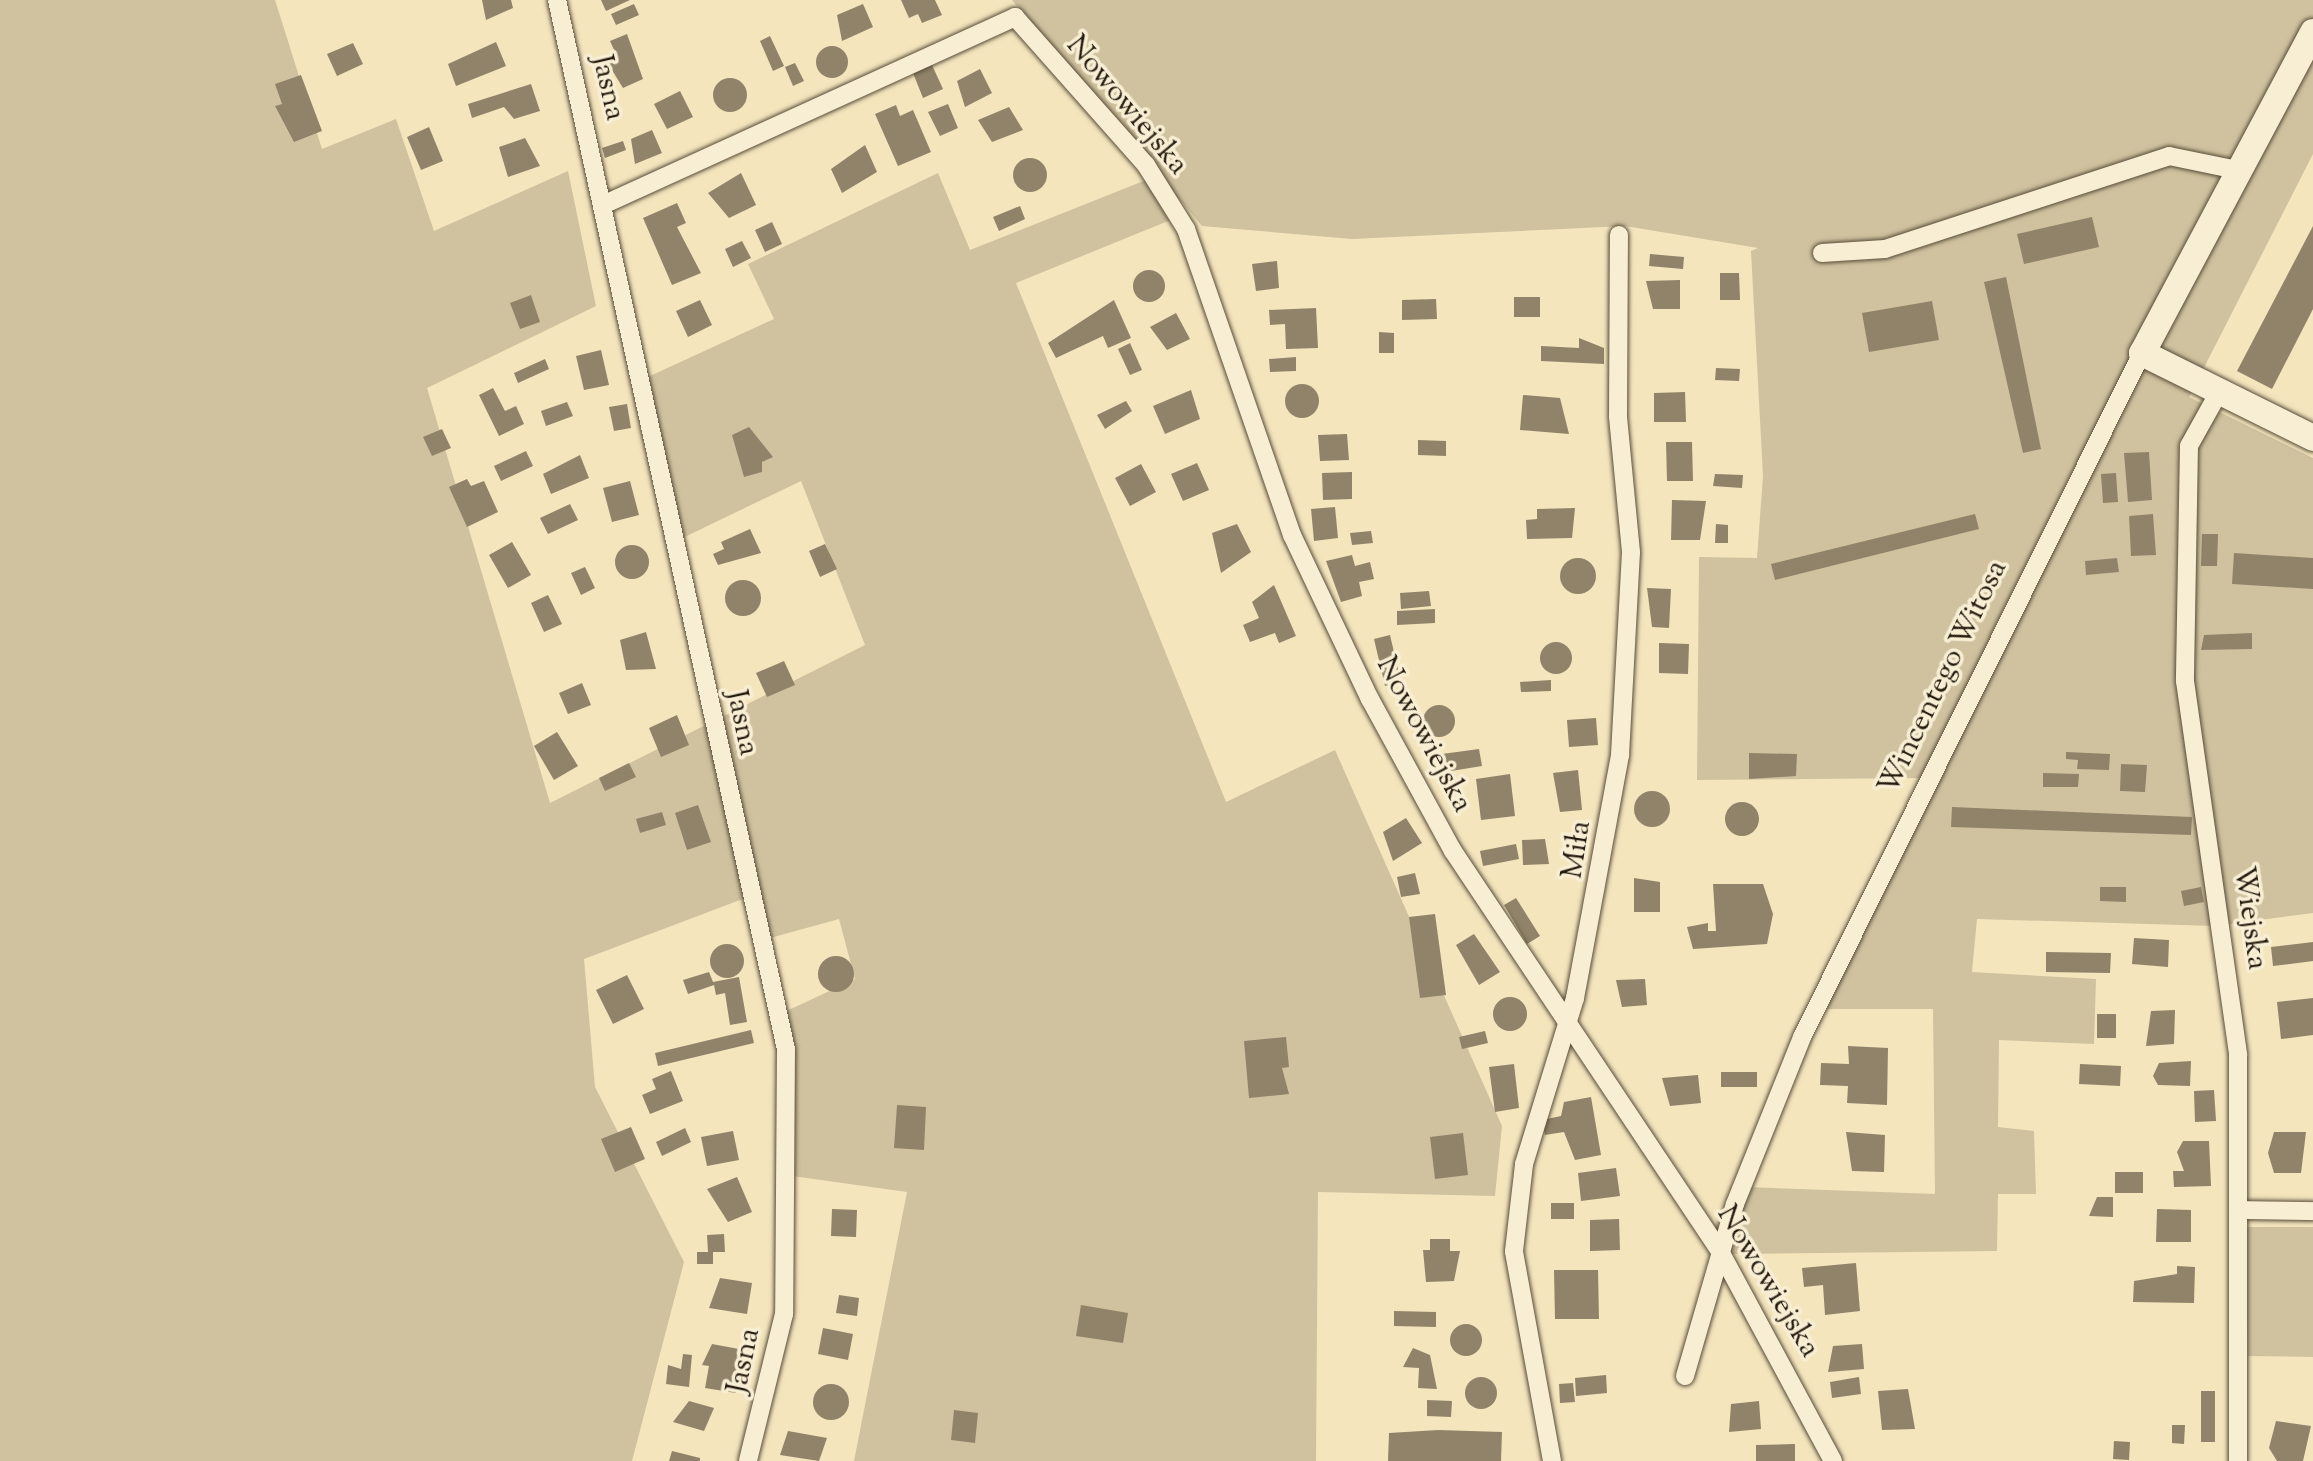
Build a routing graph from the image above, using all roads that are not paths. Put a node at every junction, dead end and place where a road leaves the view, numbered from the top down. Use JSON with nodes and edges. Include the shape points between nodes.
{"nodes":[{"id":1,"x":557,"y":0,"type":"edge"},
{"id":2,"x":2313,"y":32,"type":"edge"},
{"id":3,"x":2237,"y":170,"type":"junction"},
{"id":4,"x":605,"y":204,"type":"junction"},
{"id":5,"x":1619,"y":235,"type":"dead end"},
{"id":6,"x":1822,"y":253,"type":"dead end"},
{"id":7,"x":2142,"y":353,"type":"junction"},
{"id":8,"x":2219,"y":392,"type":"junction"},
{"id":9,"x":2313,"y":438,"type":"edge"},
{"id":10,"x":1565,"y":1019,"type":"junction"},
{"id":11,"x":2241,"y":1210,"type":"junction"},
{"id":12,"x":2313,"y":1211,"type":"edge"},
{"id":13,"x":1721,"y":1253,"type":"junction"},
{"id":14,"x":1685,"y":1376,"type":"dead end"},
{"id":15,"x":748,"y":1461,"type":"edge"},
{"id":16,"x":1552,"y":1461,"type":"edge"},
{"id":17,"x":1833,"y":1461,"type":"edge"},
{"id":18,"x":2238,"y":1461,"type":"edge"}],
"edges":[{"from":1,"to":4,"type":"street","name":"Jasna"},
{"from":2,"to":3,"type":"street","name":"Wincentego Witosa"},
{"from":3,"to":6,"type":"street","via":[[2169,156],[1885,249]]},
{"from":3,"to":7,"type":"street","name":"Wincentego Witosa"},
{"from":4,"to":10,"type":"street","name":"Nowowiejska","via":[[1015,17],[1146,165],[1186,229],[1292,535],[1363,685],[1453,851]]},
{"from":4,"to":15,"type":"street","name":"Jasna","via":[[786,1049],[784,1314]]},
{"from":5,"to":10,"type":"street","name":"Miła","via":[[1618,416],[1631,552],[1620,755],[1604,869]]},
{"from":7,"to":8,"type":"street"},
{"from":7,"to":13,"type":"street","name":"Wincentego Witosa","via":[[1802,1037]]},
{"from":8,"to":9,"type":"street"},
{"from":8,"to":11,"type":"street","name":"Wiejska","via":[[2189,446],[2185,681],[2238,1055]]},
{"from":10,"to":13,"type":"street","name":"Nowowiejska"},
{"from":10,"to":16,"type":"street","name":"Miła","via":[[1527,1150],[1514,1251]]},
{"from":11,"to":12,"type":"street"},
{"from":11,"to":18,"type":"street","name":"Wiejska"},
{"from":13,"to":14,"type":"street","name":"Wincentego Witosa"},
{"from":13,"to":17,"type":"street","name":"Nowowiejska"}]}
